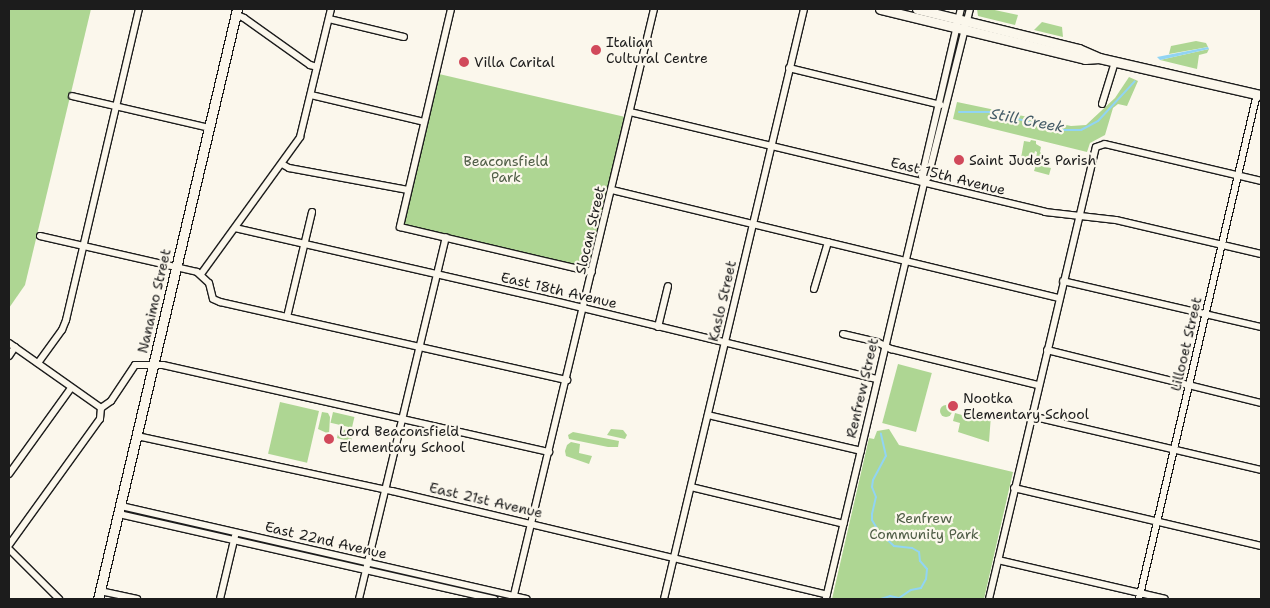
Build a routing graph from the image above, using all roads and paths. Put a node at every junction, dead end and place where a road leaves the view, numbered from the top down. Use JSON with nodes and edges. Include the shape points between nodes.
{"nodes":[{"id":1,"x":139,"y":9,"type":"edge"},
{"id":2,"x":331,"y":9,"type":"edge"},
{"id":3,"x":451,"y":9,"type":"edge"},
{"id":4,"x":654,"y":9,"type":"edge"},
{"id":5,"x":804,"y":9,"type":"edge"},
{"id":6,"x":880,"y":9,"type":"edge"},
{"id":7,"x":916,"y":9,"type":"edge"},
{"id":8,"x":961,"y":9,"type":"edge"},
{"id":9,"x":970,"y":9,"type":"edge"},
{"id":10,"x":236,"y":11,"type":"edge"},
{"id":11,"x":329,"y":18,"type":"junction"},
{"id":12,"x":962,"y":24,"type":"junction"},
{"id":13,"x":404,"y":37,"type":"dead end"},
{"id":14,"x":1115,"y":62,"type":"junction"},
{"id":15,"x":318,"y":67,"type":"junction"},
{"id":16,"x":789,"y":68,"type":"junction"},
{"id":17,"x":1259,"y":94,"type":"edge"},
{"id":18,"x":311,"y":95,"type":"junction"},
{"id":19,"x":72,"y":96,"type":"dead end"},
{"id":20,"x":1102,"y":104,"type":"dead end"},
{"id":21,"x":943,"y":106,"type":"junction"},
{"id":22,"x":116,"y":107,"type":"junction"},
{"id":23,"x":630,"y":112,"type":"junction"},
{"id":24,"x":424,"y":122,"type":"junction"},
{"id":25,"x":209,"y":128,"type":"junction"},
{"id":26,"x":771,"y":146,"type":"junction"},
{"id":27,"x":282,"y":164,"type":"junction"},
{"id":28,"x":1238,"y":175,"type":"junction"},
{"id":29,"x":1261,"y":181,"type":"edge"},
{"id":30,"x":924,"y":183,"type":"junction"},
{"id":31,"x":408,"y":190,"type":"junction"},
{"id":32,"x":612,"y":190,"type":"junction"},
{"id":33,"x":312,"y":212,"type":"dead end"},
{"id":34,"x":1079,"y":216,"type":"junction"},
{"id":35,"x":753,"y":224,"type":"junction"},
{"id":36,"x":235,"y":228,"type":"junction"},
{"id":37,"x":40,"y":236,"type":"dead end"},
{"id":38,"x":446,"y":237,"type":"junction"},
{"id":39,"x":828,"y":242,"type":"junction"},
{"id":40,"x":83,"y":245,"type":"junction"},
{"id":41,"x":304,"y":245,"type":"junction"},
{"id":42,"x":1222,"y":245,"type":"junction"},
{"id":43,"x":1261,"y":254,"type":"edge"},
{"id":44,"x":905,"y":261,"type":"junction"},
{"id":45,"x":176,"y":268,"type":"junction"},
{"id":46,"x":592,"y":272,"type":"junction"},
{"id":47,"x":201,"y":274,"type":"junction"},
{"id":48,"x":437,"y":274,"type":"junction"},
{"id":49,"x":1063,"y":281,"type":"junction"},
{"id":50,"x":668,"y":286,"type":"dead end"},
{"id":51,"x":814,"y":289,"type":"dead end"},
{"id":52,"x":1059,"y":298,"type":"junction"},
{"id":53,"x":584,"y":308,"type":"junction"},
{"id":54,"x":1205,"y":314,"type":"junction"},
{"id":55,"x":287,"y":316,"type":"junction"},
{"id":56,"x":658,"y":326,"type":"junction"},
{"id":57,"x":1261,"y":328,"type":"edge"},
{"id":58,"x":842,"y":334,"type":"dead end"},
{"id":59,"x":724,"y":343,"type":"junction"},
{"id":60,"x":12,"y":345,"type":"edge"},
{"id":61,"x":420,"y":346,"type":"junction"},
{"id":62,"x":885,"y":346,"type":"junction"},
{"id":63,"x":1047,"y":350,"type":"junction"},
{"id":64,"x":9,"y":356,"type":"edge"},
{"id":65,"x":38,"y":363,"type":"junction"},
{"id":66,"x":154,"y":364,"type":"junction"},
{"id":67,"x":877,"y":379,"type":"junction"},
{"id":68,"x":567,"y":380,"type":"junction"},
{"id":69,"x":1189,"y":384,"type":"junction"},
{"id":70,"x":1038,"y":385,"type":"junction"},
{"id":71,"x":71,"y":388,"type":"junction"},
{"id":72,"x":1261,"y":403,"type":"edge"},
{"id":73,"x":101,"y":408,"type":"junction"},
{"id":74,"x":708,"y":415,"type":"junction"},
{"id":75,"x":1031,"y":416,"type":"junction"},
{"id":76,"x":403,"y":418,"type":"junction"},
{"id":77,"x":137,"y":436,"type":"junction"},
{"id":78,"x":1174,"y":449,"type":"junction"},
{"id":79,"x":861,"y":451,"type":"junction"},
{"id":80,"x":549,"y":452,"type":"junction"},
{"id":81,"x":1261,"y":470,"type":"edge"},
{"id":82,"x":9,"y":474,"type":"edge"},
{"id":83,"x":691,"y":487,"type":"junction"},
{"id":84,"x":1014,"y":488,"type":"junction"},
{"id":85,"x":385,"y":489,"type":"junction"},
{"id":86,"x":120,"y":510,"type":"junction"},
{"id":87,"x":1157,"y":521,"type":"junction"},
{"id":88,"x":532,"y":524,"type":"junction"},
{"id":89,"x":844,"y":524,"type":"junction"},
{"id":90,"x":235,"y":536,"type":"junction"},
{"id":91,"x":1261,"y":546,"type":"edge"},
{"id":92,"x":9,"y":547,"type":"edge"},
{"id":93,"x":674,"y":559,"type":"junction"},
{"id":94,"x":998,"y":560,"type":"junction"},
{"id":95,"x":367,"y":565,"type":"junction"},
{"id":96,"x":99,"y":595,"type":"edge"},
{"id":97,"x":1140,"y":596,"type":"edge"},
{"id":98,"x":827,"y":597,"type":"edge"},
{"id":99,"x":514,"y":598,"type":"edge"},
{"id":100,"x":59,"y":599,"type":"edge"},
{"id":101,"x":137,"y":599,"type":"edge"},
{"id":102,"x":220,"y":599,"type":"edge"},
{"id":103,"x":359,"y":599,"type":"edge"},
{"id":104,"x":494,"y":599,"type":"edge"},
{"id":105,"x":526,"y":599,"type":"edge"},
{"id":106,"x":664,"y":599,"type":"edge"},
{"id":107,"x":989,"y":599,"type":"edge"},
{"id":108,"x":1165,"y":599,"type":"edge"}],
"edges":[{"from":1,"to":22,"type":"street"},
{"from":2,"to":11,"type":"street"},
{"from":3,"to":24,"type":"street"},
{"from":4,"to":23,"type":"street","name":"Slocan Street"},
{"from":5,"to":16,"type":"street","name":"Kaslo Street"},
{"from":6,"to":12,"type":"main road"},
{"from":7,"to":12,"type":"main road"},
{"from":8,"to":12,"type":"street","name":"Renfrew Street"},
{"from":9,"to":12,"type":"street","name":"Renfrew Street"},
{"from":10,"to":15,"type":"street","via":[[310,65]]},
{"from":10,"to":25,"type":"main road","name":"Nanaimo Street"},
{"from":11,"to":13,"type":"street"},
{"from":11,"to":15,"type":"street"},
{"from":12,"to":14,"type":"main road","via":[[1079,49]]},
{"from":12,"to":21,"type":"street","name":"Renfrew Street"},
{"from":14,"to":17,"type":"main road"},
{"from":14,"to":20,"type":"street"},
{"from":15,"to":18,"type":"street"},
{"from":16,"to":21,"type":"street"},
{"from":16,"to":26,"type":"street","name":"Kaslo Street"},
{"from":17,"to":28,"type":"street","name":"Lillooet Street"},
{"from":18,"to":24,"type":"street"},
{"from":18,"to":27,"type":"street","via":[[300,137]]},
{"from":19,"to":22,"type":"street"},
{"from":21,"to":30,"type":"street","name":"Renfrew Street","via":[[922,176]]},
{"from":22,"to":25,"type":"street"},
{"from":22,"to":40,"type":"street"},
{"from":23,"to":26,"type":"street","name":"East 15th Avenue"},
{"from":23,"to":32,"type":"street","name":"Slocan Street"},
{"from":24,"to":31,"type":"street"},
{"from":25,"to":45,"type":"main road","name":"Nanaimo Street"},
{"from":26,"to":30,"type":"street","name":"East 15th Avenue"},
{"from":26,"to":35,"type":"street","name":"Kaslo Street"},
{"from":27,"to":31,"type":"street","via":[[289,168]]},
{"from":27,"to":36,"type":"street"},
{"from":28,"to":29,"type":"street"},
{"from":28,"to":34,"type":"street","via":[[1098,144]]},
{"from":28,"to":42,"type":"street","name":"Lillooet Street"},
{"from":30,"to":34,"type":"street","name":"East 15th Avenue","via":[[1045,212]]},
{"from":30,"to":44,"type":"street","name":"Renfrew Street"},
{"from":31,"to":38,"type":"street","via":[[400,227]]},
{"from":32,"to":35,"type":"street"},
{"from":32,"to":46,"type":"street","name":"Slocan Street"},
{"from":33,"to":41,"type":"street"},
{"from":34,"to":42,"type":"street","name":"East 15th Avenue","via":[[1116,220]]},
{"from":34,"to":49,"type":"street"},
{"from":35,"to":39,"type":"street"},
{"from":35,"to":59,"type":"street","name":"Kaslo Street"},
{"from":36,"to":41,"type":"street","name":"East 18th Avenue"},
{"from":36,"to":47,"type":"street"},
{"from":37,"to":40,"type":"street"},
{"from":38,"to":46,"type":"street"},
{"from":38,"to":48,"type":"street"},
{"from":39,"to":44,"type":"street"},
{"from":39,"to":51,"type":"street"},
{"from":40,"to":45,"type":"street"},
{"from":40,"to":65,"type":"street","via":[[66,320]]},
{"from":41,"to":48,"type":"street","name":"East 18th Avenue"},
{"from":41,"to":55,"type":"street"},
{"from":42,"to":43,"type":"street","name":"East 15th Avenue"},
{"from":42,"to":54,"type":"street","name":"Lillooet Street"},
{"from":44,"to":52,"type":"street"},
{"from":44,"to":62,"type":"street","name":"Renfrew Street"},
{"from":45,"to":47,"type":"street"},
{"from":45,"to":66,"type":"main road","name":"Nanaimo Street"},
{"from":46,"to":53,"type":"street","name":"Slocan Street"},
{"from":47,"to":55,"type":"street","via":[[209,284],[213,299]]},
{"from":48,"to":53,"type":"street","name":"East 18th Avenue"},
{"from":48,"to":61,"type":"street"},
{"from":49,"to":52,"type":"street"},
{"from":49,"to":54,"type":"street"},
{"from":50,"to":56,"type":"street"},
{"from":52,"to":63,"type":"street"},
{"from":53,"to":56,"type":"street","name":"East 18th Avenue"},
{"from":53,"to":68,"type":"street","name":"Slocan Street"},
{"from":54,"to":57,"type":"street"},
{"from":54,"to":69,"type":"street","name":"Lillooet Street"},
{"from":55,"to":61,"type":"street"},
{"from":56,"to":59,"type":"street","name":"East 18th Avenue"},
{"from":58,"to":62,"type":"street"},
{"from":59,"to":67,"type":"street","name":"East 18th Avenue"},
{"from":59,"to":74,"type":"street","name":"Kaslo Street"},
{"from":60,"to":64,"type":"street"},
{"from":60,"to":65,"type":"street"},
{"from":61,"to":68,"type":"street"},
{"from":61,"to":76,"type":"street"},
{"from":62,"to":67,"type":"street","name":"Renfrew Street"},
{"from":62,"to":70,"type":"street"},
{"from":63,"to":69,"type":"street"},
{"from":63,"to":70,"type":"street"},
{"from":65,"to":71,"type":"street"},
{"from":66,"to":73,"type":"street","via":[[133,366],[111,401]]},
{"from":66,"to":76,"type":"street"},
{"from":66,"to":77,"type":"main road","name":"Nanaimo Street"},
{"from":67,"to":79,"type":"street","name":"Renfrew Street"},
{"from":68,"to":80,"type":"street","name":"Slocan Street"},
{"from":69,"to":72,"type":"street"},
{"from":69,"to":78,"type":"street","name":"Lillooet Street"},
{"from":70,"to":75,"type":"street"},
{"from":71,"to":73,"type":"street"},
{"from":71,"to":82,"type":"street"},
{"from":73,"to":92,"type":"street","via":[[100,419]]},
{"from":74,"to":79,"type":"street"},
{"from":74,"to":83,"type":"street","name":"Kaslo Street"},
{"from":75,"to":78,"type":"street"},
{"from":75,"to":84,"type":"street"},
{"from":76,"to":80,"type":"street"},
{"from":76,"to":85,"type":"street"},
{"from":77,"to":85,"type":"street","name":"East 21st Avenue"},
{"from":77,"to":86,"type":"main road","name":"Nanaimo Street"},
{"from":78,"to":81,"type":"street"},
{"from":78,"to":87,"type":"street","name":"Lillooet Street"},
{"from":79,"to":89,"type":"street","name":"Renfrew Street"},
{"from":80,"to":88,"type":"street","name":"Slocan Street"},
{"from":83,"to":89,"type":"street"},
{"from":83,"to":93,"type":"street","name":"Kaslo Street"},
{"from":84,"to":87,"type":"street"},
{"from":84,"to":94,"type":"street"},
{"from":85,"to":88,"type":"street","name":"East 21st Avenue"},
{"from":85,"to":95,"type":"street"},
{"from":86,"to":90,"type":"street","name":"East 22nd Avenue"},
{"from":86,"to":96,"type":"main road","name":"Nanaimo Street"},
{"from":87,"to":91,"type":"street"},
{"from":87,"to":97,"type":"street","name":"Lillooet Street"},
{"from":88,"to":93,"type":"street","name":"East 21st Avenue"},
{"from":88,"to":99,"type":"street","name":"Slocan Street"},
{"from":89,"to":98,"type":"street","name":"Renfrew Street"},
{"from":90,"to":95,"type":"street","name":"East 22nd Avenue"},
{"from":90,"to":102,"type":"street"},
{"from":92,"to":100,"type":"street"},
{"from":93,"to":98,"type":"street","name":"East 21st Avenue"},
{"from":93,"to":106,"type":"street","name":"Kaslo Street"},
{"from":94,"to":97,"type":"street"},
{"from":94,"to":107,"type":"street"},
{"from":95,"to":99,"type":"street","name":"East 22nd Avenue"},
{"from":95,"to":103,"type":"street"},
{"from":95,"to":104,"type":"street","name":"East 22nd Avenue"},
{"from":96,"to":101,"type":"street"},
{"from":97,"to":108,"type":"street"},
{"from":99,"to":105,"type":"street","name":"East 22nd Avenue"}]}
